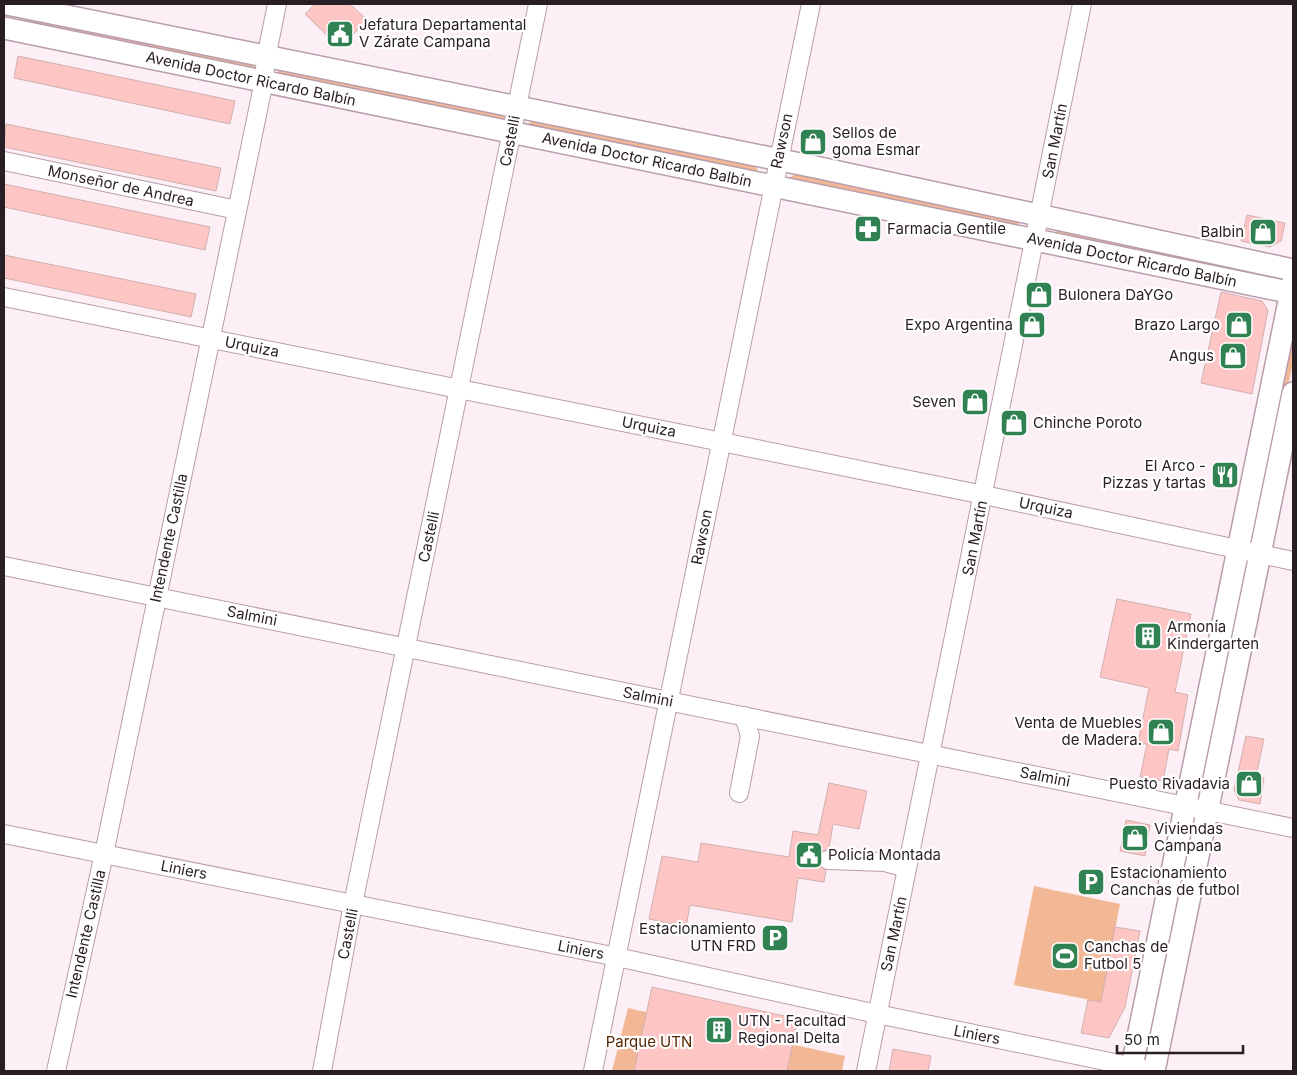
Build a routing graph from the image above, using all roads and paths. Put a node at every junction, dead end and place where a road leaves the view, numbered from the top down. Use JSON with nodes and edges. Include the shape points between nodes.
{"nodes":[{"id":1,"x":8,"y":4,"type":"edge"},
{"id":2,"x":277,"y":4,"type":"edge"},
{"id":3,"x":538,"y":4,"type":"edge"},
{"id":4,"x":810,"y":4,"type":"edge"},
{"id":5,"x":1082,"y":4,"type":"edge"},
{"id":6,"x":4,"y":27,"type":"edge"},
{"id":7,"x":266,"y":58,"type":"junction"},
{"id":8,"x":264,"y":82,"type":"junction"},
{"id":9,"x":517,"y":108,"type":"junction"},
{"id":10,"x":512,"y":132,"type":"junction"},
{"id":11,"x":778,"y":160,"type":"junction"},
{"id":12,"x":4,"y":162,"type":"edge"},
{"id":13,"x":773,"y":186,"type":"junction"},
{"id":14,"x":237,"y":210,"type":"junction"},
{"id":15,"x":1040,"y":217,"type":"junction"},
{"id":16,"x":1036,"y":240,"type":"junction"},
{"id":17,"x":1293,"y":270,"type":"edge"},
{"id":18,"x":1292,"y":289,"type":"edge"},
{"id":19,"x":4,"y":297,"type":"edge"},
{"id":20,"x":211,"y":338,"type":"junction"},
{"id":21,"x":460,"y":388,"type":"junction"},
{"id":22,"x":1293,"y":394,"type":"edge"},
{"id":23,"x":721,"y":442,"type":"junction"},
{"id":24,"x":984,"y":495,"type":"junction"},
{"id":25,"x":1238,"y":549,"type":"junction"},
{"id":26,"x":1260,"y":554,"type":"junction"},
{"id":27,"x":1293,"y":560,"type":"edge"},
{"id":28,"x":4,"y":566,"type":"edge"},
{"id":29,"x":157,"y":597,"type":"junction"},
{"id":30,"x":406,"y":648,"type":"junction"},
{"id":31,"x":669,"y":701,"type":"junction"},
{"id":32,"x":744,"y":716,"type":"junction"},
{"id":33,"x":931,"y":754,"type":"junction"},
{"id":34,"x":739,"y":793,"type":"dead end"},
{"id":35,"x":1186,"y":806,"type":"junction"},
{"id":36,"x":1208,"y":810,"type":"junction"},
{"id":37,"x":1293,"y":828,"type":"edge"},
{"id":38,"x":4,"y":834,"type":"edge"},
{"id":39,"x":104,"y":854,"type":"junction"},
{"id":40,"x":828,"y":860,"type":"dead end"},
{"id":41,"x":907,"y":868,"type":"junction"},
{"id":42,"x":353,"y":904,"type":"junction"},
{"id":43,"x":617,"y":957,"type":"junction"},
{"id":44,"x":877,"y":1014,"type":"junction"},
{"id":45,"x":1132,"y":1069,"type":"edge"},
{"id":46,"x":56,"y":1071,"type":"edge"},
{"id":47,"x":322,"y":1071,"type":"edge"},
{"id":48,"x":594,"y":1071,"type":"edge"},
{"id":49,"x":866,"y":1071,"type":"edge"},
{"id":50,"x":1155,"y":1071,"type":"edge"}],
"edges":[{"from":1,"to":6,"type":"street"},
{"from":1,"to":7,"type":"main road","name":"Avenida Doctor Ricardo Balbín"},
{"from":2,"to":7,"type":"street","name":"Intendente Castilla"},
{"from":3,"to":9,"type":"street","name":"Castelli"},
{"from":4,"to":11,"type":"street","name":"Rawson"},
{"from":5,"to":15,"type":"street","name":"San Martín"},
{"from":6,"to":8,"type":"main road","name":"Avenida Doctor Ricardo Balbín"},
{"from":7,"to":8,"type":"street","name":"Intendente Castilla"},
{"from":7,"to":9,"type":"main road","name":"Avenida Doctor Ricardo Balbín"},
{"from":8,"to":10,"type":"main road","name":"Avenida Doctor Ricardo Balbín"},
{"from":8,"to":14,"type":"street","name":"Intendente Castilla"},
{"from":9,"to":10,"type":"street","name":"Castelli"},
{"from":9,"to":11,"type":"main road","name":"Avenida Doctor Ricardo Balbín"},
{"from":10,"to":13,"type":"main road","name":"Avenida Doctor Ricardo Balbín"},
{"from":10,"to":21,"type":"street","name":"Castelli"},
{"from":11,"to":13,"type":"street","name":"Rawson"},
{"from":11,"to":15,"type":"main road","name":"Avenida Doctor Ricardo Balbín"},
{"from":12,"to":14,"type":"street","name":"Monseñor de Andrea"},
{"from":13,"to":16,"type":"main road","name":"Avenida Doctor Ricardo Balbín"},
{"from":13,"to":23,"type":"street","name":"Rawson"},
{"from":14,"to":20,"type":"street","name":"Intendente Castilla"},
{"from":15,"to":16,"type":"street","name":"San Martín"},
{"from":15,"to":17,"type":"main road","name":"Avenida Doctor Ricardo Balbín"},
{"from":16,"to":18,"type":"main road","name":"Avenida Doctor Ricardo Balbín"},
{"from":16,"to":24,"type":"street","name":"San Martín"},
{"from":18,"to":25,"type":"main road"},
{"from":19,"to":20,"type":"street","name":"Urquiza"},
{"from":20,"to":21,"type":"street","name":"Urquiza"},
{"from":20,"to":29,"type":"street","name":"Intendente Castilla"},
{"from":21,"to":23,"type":"street","name":"Urquiza"},
{"from":21,"to":30,"type":"street","name":"Castelli"},
{"from":22,"to":26,"type":"main road"},
{"from":23,"to":24,"type":"street","name":"Urquiza"},
{"from":23,"to":31,"type":"street","name":"Rawson"},
{"from":24,"to":25,"type":"street","name":"Urquiza"},
{"from":24,"to":33,"type":"street","name":"San Martín"},
{"from":25,"to":26,"type":"street","name":"Urquiza"},
{"from":25,"to":35,"type":"main road"},
{"from":26,"to":27,"type":"street","name":"Urquiza"},
{"from":26,"to":36,"type":"main road"},
{"from":28,"to":29,"type":"street","name":"Salmini"},
{"from":29,"to":30,"type":"street","name":"Salmini"},
{"from":29,"to":39,"type":"street","name":"Intendente Castilla"},
{"from":30,"to":31,"type":"street","name":"Salmini"},
{"from":30,"to":42,"type":"street","name":"Castelli"},
{"from":31,"to":32,"type":"street","name":"Salmini"},
{"from":31,"to":43,"type":"street","name":"Rawson"},
{"from":32,"to":33,"type":"street","name":"Salmini"},
{"from":32,"to":34,"type":"street","via":[[750,736]]},
{"from":33,"to":35,"type":"street","name":"Salmini"},
{"from":33,"to":41,"type":"street","name":"San Martín"},
{"from":35,"to":36,"type":"street","name":"Salmini"},
{"from":35,"to":45,"type":"main road"},
{"from":36,"to":37,"type":"street","name":"Salmini"},
{"from":36,"to":50,"type":"main road"},
{"from":38,"to":39,"type":"street","name":"Liniers"},
{"from":39,"to":42,"type":"street","name":"Liniers"},
{"from":39,"to":46,"type":"street","name":"Intendente Castilla"},
{"from":40,"to":41,"type":"street","via":[[885,862]]},
{"from":41,"to":44,"type":"street","name":"San Martín"},
{"from":42,"to":43,"type":"street","name":"Liniers"},
{"from":42,"to":47,"type":"street","name":"Castelli"},
{"from":43,"to":44,"type":"street","name":"Liniers"},
{"from":43,"to":48,"type":"street","name":"Rawson"},
{"from":44,"to":45,"type":"street","name":"Liniers"},
{"from":44,"to":49,"type":"street","name":"San Martín"},
{"from":45,"to":50,"type":"street","name":"Liniers"}]}
